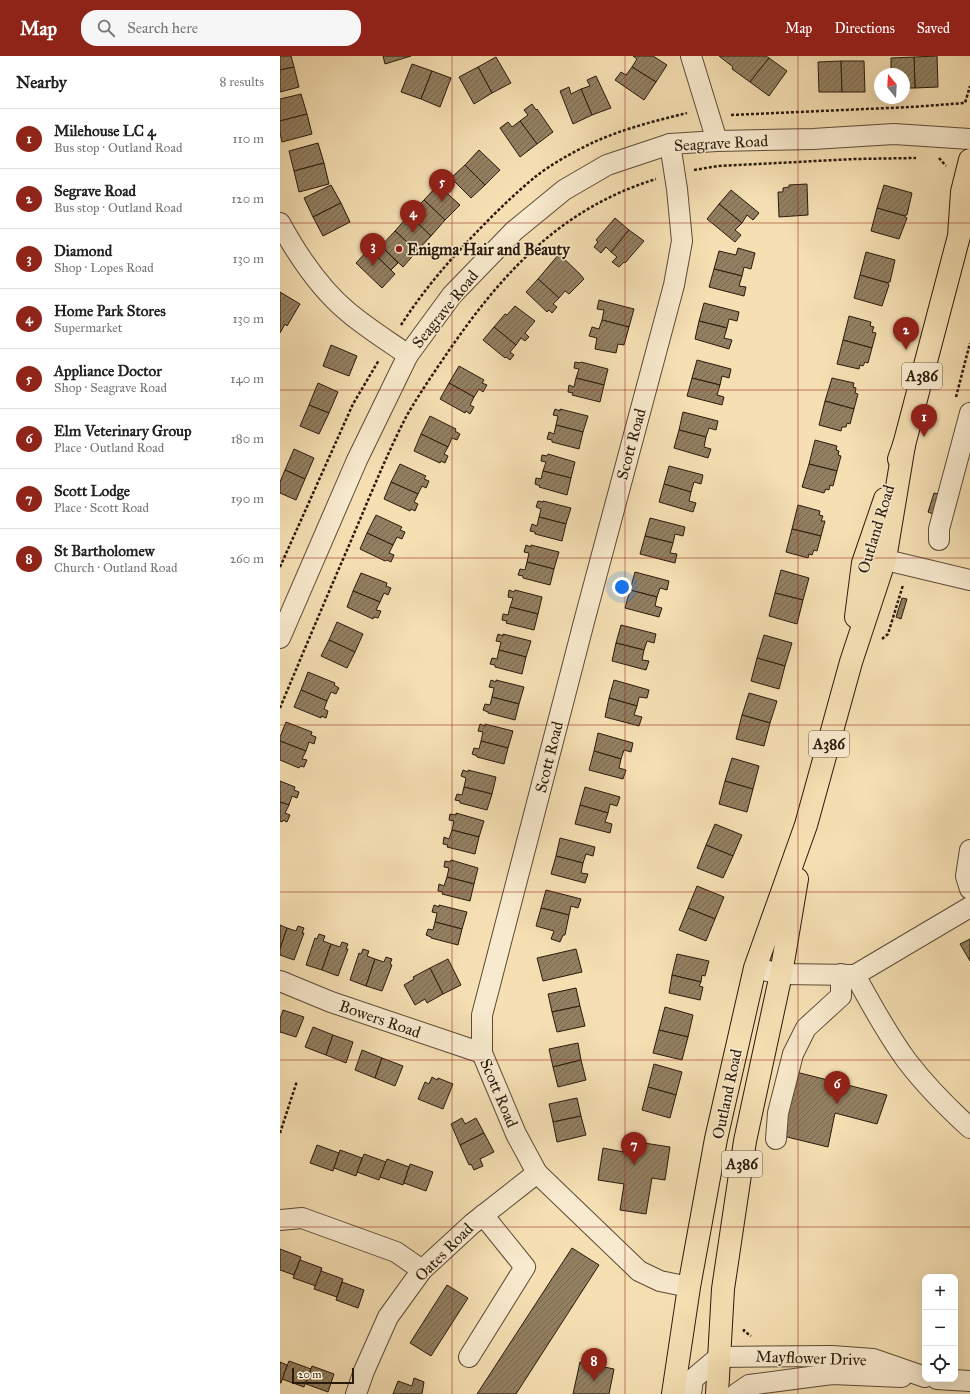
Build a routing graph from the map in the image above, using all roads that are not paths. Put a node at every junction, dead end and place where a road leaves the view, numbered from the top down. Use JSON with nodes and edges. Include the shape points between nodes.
{"nodes":[{"id":1,"x":691,"y":56,"type":"edge"},
{"id":2,"x":970,"y":139,"type":"edge"},
{"id":3,"x":717,"y":141,"type":"junction"},
{"id":4,"x":670,"y":144,"type":"junction"},
{"id":5,"x":970,"y":160,"type":"edge"},
{"id":6,"x":280,"y":223,"type":"edge"},
{"id":7,"x":965,"y":227,"type":"edge"},
{"id":8,"x":286,"y":248,"type":"edge"},
{"id":9,"x":408,"y":355,"type":"junction"},
{"id":10,"x":970,"y":414,"type":"edge"},
{"id":11,"x":939,"y":540,"type":"dead end"},
{"id":12,"x":875,"y":557,"type":"junction"},
{"id":13,"x":970,"y":580,"type":"edge"},
{"id":14,"x":280,"y":638,"type":"edge"},
{"id":15,"x":806,"y":825,"type":"junction"},
{"id":16,"x":970,"y":850,"type":"edge"},
{"id":17,"x":970,"y":890,"type":"edge"},
{"id":18,"x":970,"y":907,"type":"edge"},
{"id":19,"x":755,"y":968,"type":"junction"},
{"id":20,"x":781,"y":974,"type":"junction"},
{"id":21,"x":848,"y":975,"type":"junction"},
{"id":22,"x":280,"y":981,"type":"edge"},
{"id":23,"x":482,"y":1053,"type":"junction"},
{"id":24,"x":970,"y":1128,"type":"edge"},
{"id":25,"x":776,"y":1139,"type":"dead end"},
{"id":26,"x":537,"y":1173,"type":"junction"},
{"id":27,"x":483,"y":1215,"type":"junction"},
{"id":28,"x":280,"y":1220,"type":"edge"},
{"id":29,"x":422,"y":1270,"type":"junction"},
{"id":30,"x":689,"y":1287,"type":"junction"},
{"id":31,"x":469,"y":1357,"type":"dead end"},
{"id":32,"x":719,"y":1357,"type":"junction"},
{"id":33,"x":922,"y":1376,"type":"edge"},
{"id":34,"x":922,"y":1377,"type":"edge"},
{"id":35,"x":958,"y":1380,"type":"edge"},
{"id":36,"x":970,"y":1381,"type":"edge"},
{"id":37,"x":356,"y":1394,"type":"edge"},
{"id":38,"x":673,"y":1394,"type":"edge"},
{"id":39,"x":691,"y":1394,"type":"edge"},
{"id":40,"x":717,"y":1394,"type":"edge"},
{"id":41,"x":736,"y":1394,"type":"edge"}],
"edges":[{"from":1,"to":3,"type":"street"},
{"from":2,"to":3,"type":"street","name":"Seagrave Road","via":[[894,134]]},
{"from":3,"to":4,"type":"street","name":"Seagrave Road"},
{"from":4,"to":9,"type":"street","name":"Seagrave Road","via":[[607,165],[564,190],[514,230],[452,295]]},
{"from":4,"to":23,"type":"street","name":"Scott Road","via":[[682,241],[674,285],[482,1015]]},
{"from":5,"to":7,"type":"main road","name":"Outland Road","number":"A386","via":[[962,192]]},
{"from":6,"to":8,"type":"street"},
{"from":7,"to":12,"type":"main road","name":"Outland Road","number":"A386"},
{"from":8,"to":9,"type":"street","via":[[348,312]]},
{"from":9,"to":14,"type":"street","name":"Seagrave Road","via":[[357,460]]},
{"from":10,"to":11,"type":"street","via":[[939,529]]},
{"from":12,"to":13,"type":"street"},
{"from":12,"to":15,"type":"main road","name":"Outland Road","number":"A386","via":[[863,563],[851,662]]},
{"from":15,"to":19,"type":"main road","name":"Outland Road","number":"A386"},
{"from":15,"to":20,"type":"main road","name":"Outland Road","number":"A386"},
{"from":16,"to":17,"type":"street","via":[[966,876]]},
{"from":18,"to":21,"type":"street"},
{"from":19,"to":20,"type":"street"},
{"from":19,"to":30,"type":"main road","name":"Outland Road","number":"A386","via":[[716,1139]]},
{"from":20,"to":21,"type":"street"},
{"from":20,"to":32,"type":"main road","name":"Outland Road","number":"A386","via":[[745,1141],[722,1288]]},
{"from":21,"to":24,"type":"street","via":[[907,1061],[945,1105]]},
{"from":21,"to":25,"type":"street","via":[[841,996],[806,1028],[793,1054],[778,1113]]},
{"from":22,"to":23,"type":"street","name":"Bowers Road","via":[[331,1002]]},
{"from":23,"to":26,"type":"street","name":"Scott Road","via":[[516,1134]]},
{"from":26,"to":27,"type":"street","name":"Oates Road"},
{"from":26,"to":30,"type":"street","name":"Scott Road","via":[[639,1271],[660,1281]]},
{"from":27,"to":29,"type":"street","name":"Oates Road"},
{"from":27,"to":31,"type":"street","via":[[524,1267]]},
{"from":28,"to":29,"type":"street","via":[[302,1218],[396,1252]]},
{"from":29,"to":37,"type":"street","name":"Oates Road","via":[[388,1317]]},
{"from":30,"to":38,"type":"main road","name":"Outland Road","number":"A386"},
{"from":32,"to":33,"type":"street","name":"Mayflower Drive","via":[[832,1356],[866,1359]]},
{"from":32,"to":39,"type":"street","via":[[694,1379]]},
{"from":32,"to":40,"type":"main road","name":"Outland Road","number":"A386"},
{"from":34,"to":41,"type":"street","name":"Mayflower Drive","via":[[832,1374],[749,1385]]},
{"from":35,"to":36,"type":"street"}]}
